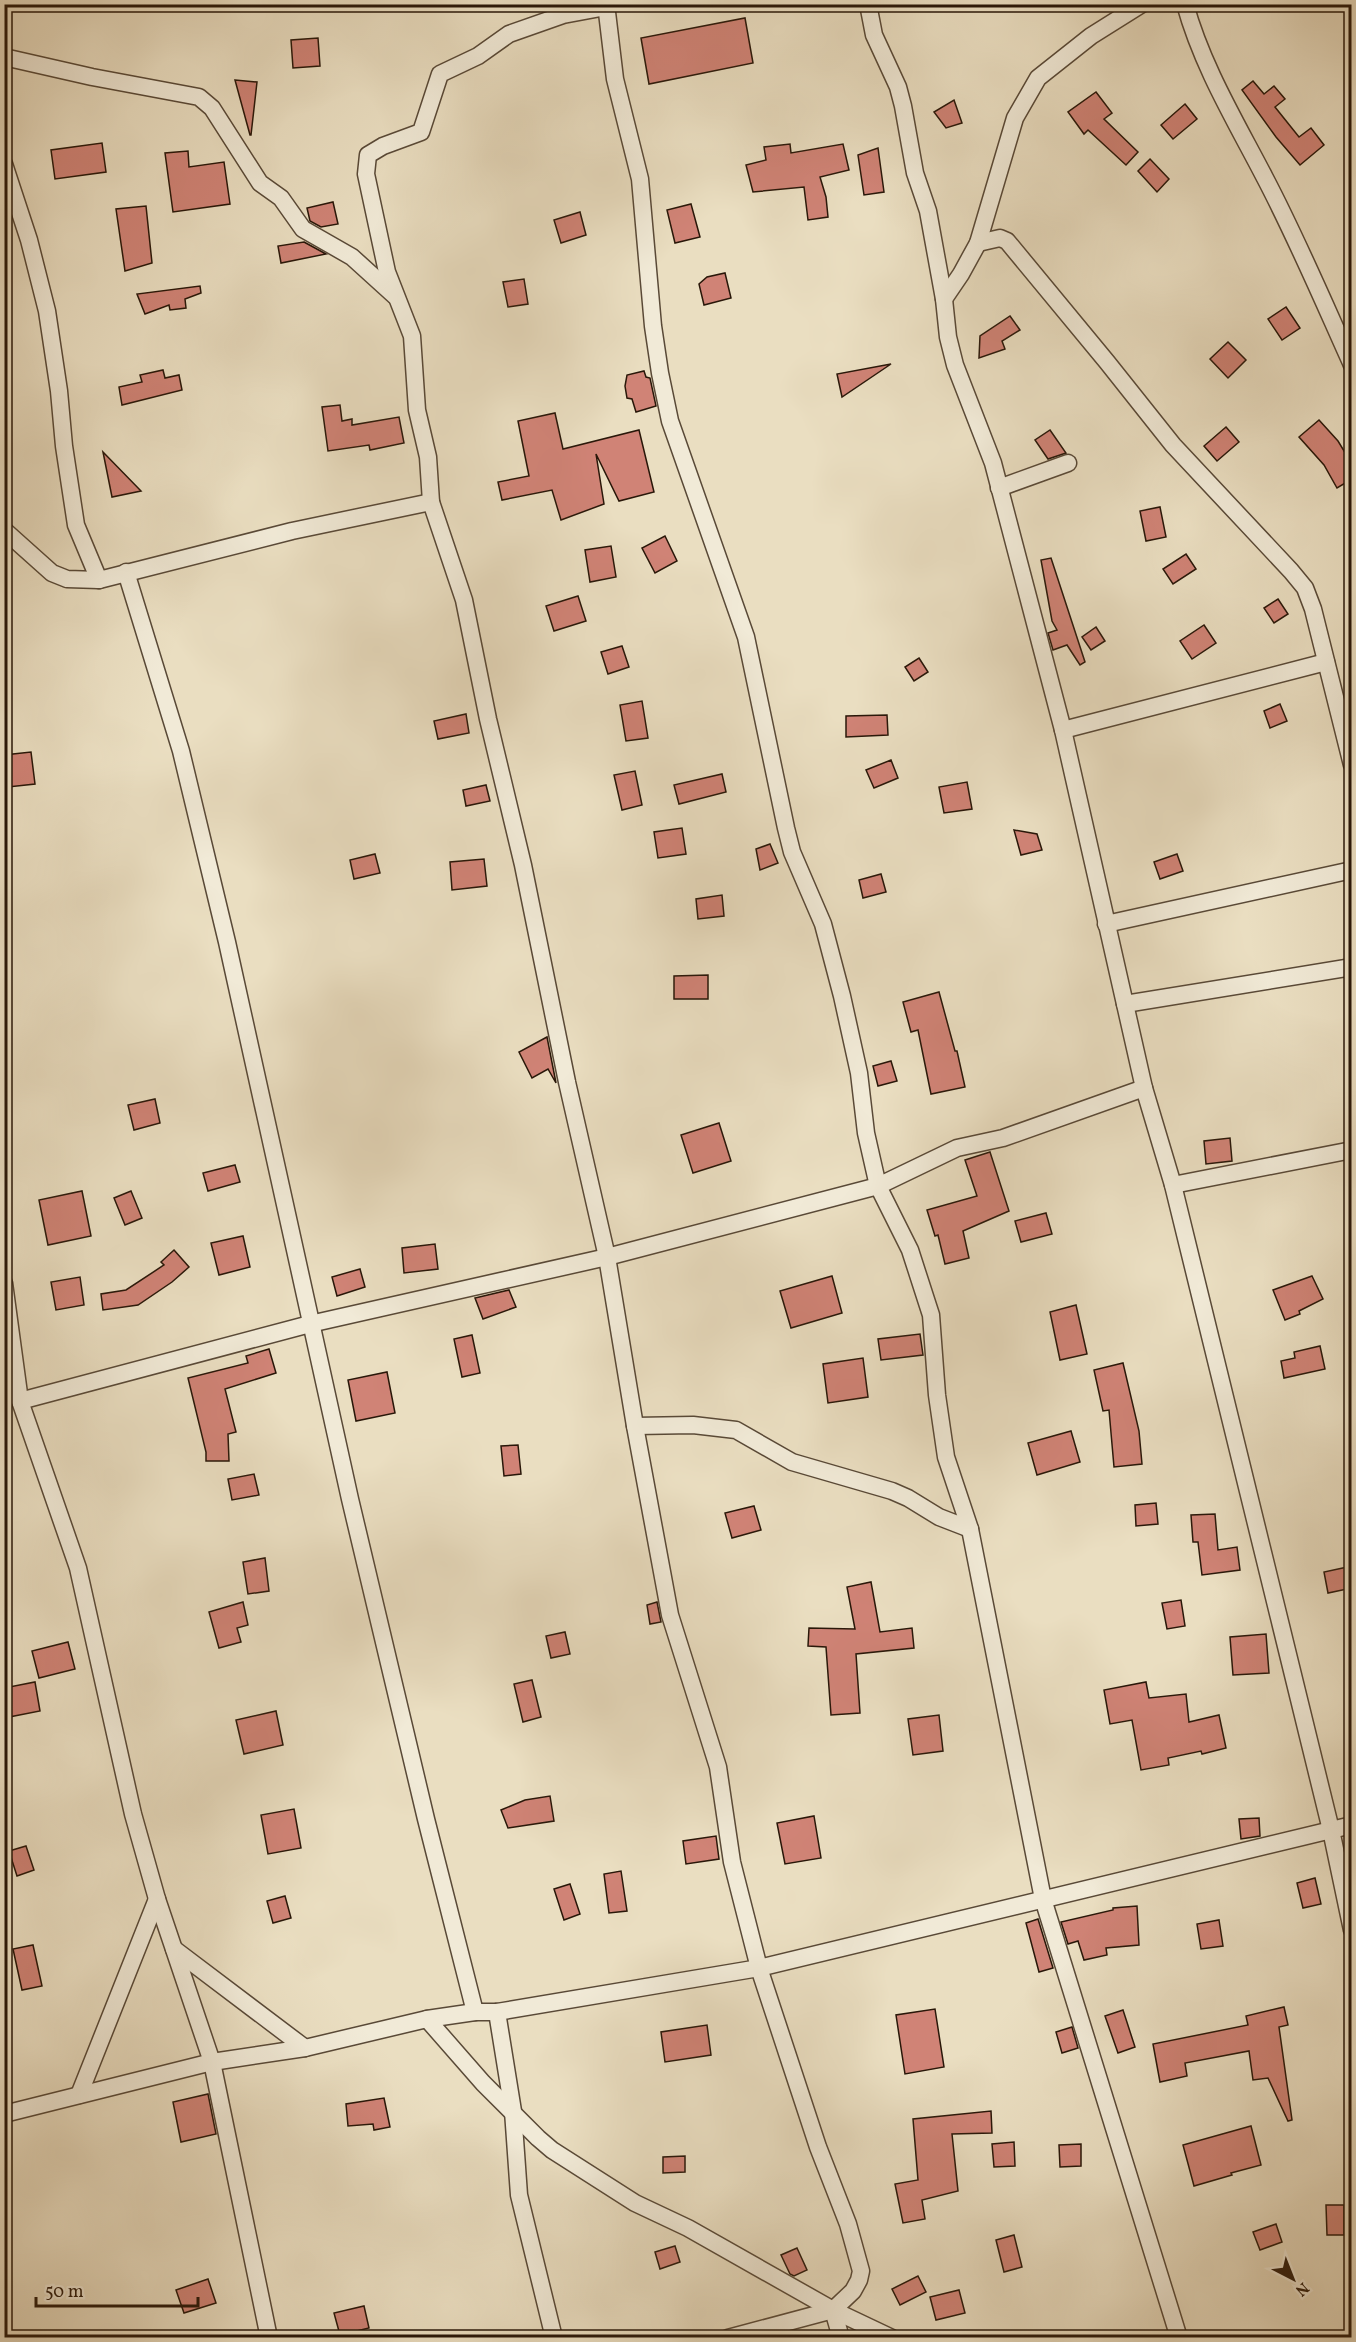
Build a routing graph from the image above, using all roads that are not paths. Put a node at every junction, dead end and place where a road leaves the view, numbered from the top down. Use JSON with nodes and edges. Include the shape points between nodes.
{"nodes":[{"id":1,"x":868,"y":4,"type":"edge"},
{"id":2,"x":1142,"y":4,"type":"edge"},
{"id":3,"x":1185,"y":4,"type":"edge"},
{"id":4,"x":606,"y":6,"type":"edge"},
{"id":5,"x":4,"y":57,"type":"edge"},
{"id":6,"x":4,"y":164,"type":"edge"},
{"id":7,"x":978,"y":243,"type":"junction"},
{"id":8,"x":398,"y":298,"type":"junction"},
{"id":9,"x":944,"y":299,"type":"junction"},
{"id":10,"x":1352,"y":365,"type":"edge"},
{"id":11,"x":1068,"y":463,"type":"dead end"},
{"id":12,"x":999,"y":488,"type":"junction"},
{"id":13,"x":431,"y":502,"type":"junction"},
{"id":14,"x":4,"y":530,"type":"edge"},
{"id":15,"x":126,"y":572,"type":"junction"},
{"id":16,"x":99,"y":580,"type":"junction"},
{"id":17,"x":1326,"y":662,"type":"junction"},
{"id":18,"x":1063,"y":730,"type":"junction"},
{"id":19,"x":1352,"y":765,"type":"edge"},
{"id":20,"x":1352,"y":870,"type":"edge"},
{"id":21,"x":1106,"y":924,"type":"junction"},
{"id":22,"x":1352,"y":967,"type":"edge"},
{"id":23,"x":1125,"y":1004,"type":"junction"},
{"id":24,"x":1144,"y":1088,"type":"junction"},
{"id":25,"x":1352,"y":1150,"type":"edge"},
{"id":26,"x":1173,"y":1185,"type":"junction"},
{"id":27,"x":878,"y":1186,"type":"junction"},
{"id":28,"x":608,"y":1257,"type":"junction"},
{"id":29,"x":4,"y":1283,"type":"edge"},
{"id":30,"x":310,"y":1324,"type":"junction"},
{"id":31,"x":20,"y":1401,"type":"junction"},
{"id":32,"x":635,"y":1426,"type":"junction"},
{"id":33,"x":970,"y":1529,"type":"junction"},
{"id":34,"x":1352,"y":1825,"type":"edge"},
{"id":35,"x":1331,"y":1830,"type":"junction"},
{"id":36,"x":157,"y":1899,"type":"junction"},
{"id":37,"x":1043,"y":1899,"type":"junction"},
{"id":38,"x":1352,"y":1930,"type":"edge"},
{"id":39,"x":174,"y":1949,"type":"junction"},
{"id":40,"x":759,"y":1968,"type":"junction"},
{"id":41,"x":475,"y":2012,"type":"junction"},
{"id":42,"x":497,"y":2012,"type":"junction"},
{"id":43,"x":427,"y":2019,"type":"junction"},
{"id":44,"x":304,"y":2048,"type":"junction"},
{"id":45,"x":212,"y":2062,"type":"junction"},
{"id":46,"x":79,"y":2095,"type":"junction"},
{"id":47,"x":513,"y":2111,"type":"junction"},
{"id":48,"x":4,"y":2114,"type":"edge"},
{"id":49,"x":853,"y":2291,"type":"junction"},
{"id":50,"x":833,"y":2310,"type":"junction"},
{"id":51,"x":852,"y":2320,"type":"junction"},
{"id":52,"x":269,"y":2337,"type":"edge"},
{"id":53,"x":554,"y":2337,"type":"edge"},
{"id":54,"x":728,"y":2337,"type":"edge"},
{"id":55,"x":841,"y":2337,"type":"edge"},
{"id":56,"x":892,"y":2337,"type":"edge"},
{"id":57,"x":1179,"y":2337,"type":"edge"}],
"edges":[{"from":1,"to":9,"type":"street","via":[[874,35],[903,106]]},
{"from":2,"to":7,"type":"street","via":[[1091,36],[1038,78],[1015,118]]},
{"from":3,"to":10,"type":"street","via":[[1194,38],[1288,223]]},
{"from":4,"to":8,"type":"street","via":[[563,15],[509,34],[478,56],[440,74],[421,132],[368,155],[366,174],[387,272]]},
{"from":4,"to":27,"type":"street","via":[[615,79],[640,179],[653,326],[670,421],[746,637],[792,852],[823,924],[842,996]]},
{"from":5,"to":8,"type":"street","via":[[199,97],[212,108],[260,183],[281,198],[303,229],[352,257]]},
{"from":6,"to":16,"type":"street","via":[[47,311],[76,525]]},
{"from":7,"to":9,"type":"street"},
{"from":7,"to":17,"type":"street","via":[[1000,238],[1007,241],[1173,445],[1292,571],[1305,588]]},
{"from":8,"to":13,"type":"street","via":[[412,336],[417,410],[428,457]]},
{"from":9,"to":12,"type":"street","via":[[956,365]]},
{"from":11,"to":12,"type":"street"},
{"from":12,"to":18,"type":"street"},
{"from":13,"to":15,"type":"street"},
{"from":13,"to":28,"type":"street","via":[[464,600]]},
{"from":14,"to":16,"type":"street","via":[[52,573],[67,579]]},
{"from":15,"to":16,"type":"street"},
{"from":15,"to":30,"type":"street","via":[[181,752],[227,942]]},
{"from":17,"to":18,"type":"street"},
{"from":17,"to":19,"type":"street"},
{"from":18,"to":21,"type":"street"},
{"from":20,"to":21,"type":"street"},
{"from":21,"to":23,"type":"street"},
{"from":22,"to":23,"type":"street"},
{"from":23,"to":24,"type":"street"},
{"from":24,"to":26,"type":"street"},
{"from":24,"to":27,"type":"street","via":[[1003,1138],[957,1148]]},
{"from":25,"to":26,"type":"street"},
{"from":26,"to":35,"type":"street"},
{"from":27,"to":28,"type":"street"},
{"from":27,"to":33,"type":"street","via":[[910,1250],[931,1315],[946,1457]]},
{"from":28,"to":30,"type":"street"},
{"from":28,"to":32,"type":"street"},
{"from":29,"to":31,"type":"street"},
{"from":30,"to":31,"type":"street"},
{"from":30,"to":41,"type":"street","via":[[420,1796]]},
{"from":31,"to":36,"type":"street","via":[[78,1568],[133,1814]]},
{"from":32,"to":33,"type":"street","via":[[693,1425],[736,1430],[792,1462],[892,1491]]},
{"from":32,"to":40,"type":"street","via":[[670,1616],[718,1767],[732,1862]]},
{"from":33,"to":37,"type":"street"},
{"from":34,"to":35,"type":"street"},
{"from":35,"to":37,"type":"street"},
{"from":35,"to":38,"type":"street"},
{"from":36,"to":39,"type":"street"},
{"from":36,"to":46,"type":"street"},
{"from":37,"to":40,"type":"street"},
{"from":37,"to":57,"type":"street"},
{"from":39,"to":44,"type":"street"},
{"from":39,"to":45,"type":"street"},
{"from":40,"to":42,"type":"street"},
{"from":40,"to":49,"type":"street","via":[[818,2147],[848,2224],[861,2271]]},
{"from":41,"to":42,"type":"street"},
{"from":41,"to":43,"type":"street"},
{"from":42,"to":47,"type":"street"},
{"from":43,"to":44,"type":"street"},
{"from":43,"to":47,"type":"street"},
{"from":44,"to":45,"type":"street"},
{"from":45,"to":46,"type":"street"},
{"from":45,"to":52,"type":"street"},
{"from":46,"to":48,"type":"street"},
{"from":47,"to":50,"type":"street","via":[[552,2150],[635,2203],[688,2228]]},
{"from":47,"to":53,"type":"street","via":[[519,2195]]},
{"from":49,"to":50,"type":"street"},
{"from":49,"to":51,"type":"street"},
{"from":50,"to":51,"type":"street"},
{"from":50,"to":54,"type":"street"},
{"from":50,"to":55,"type":"street"},
{"from":51,"to":56,"type":"street"}]}
